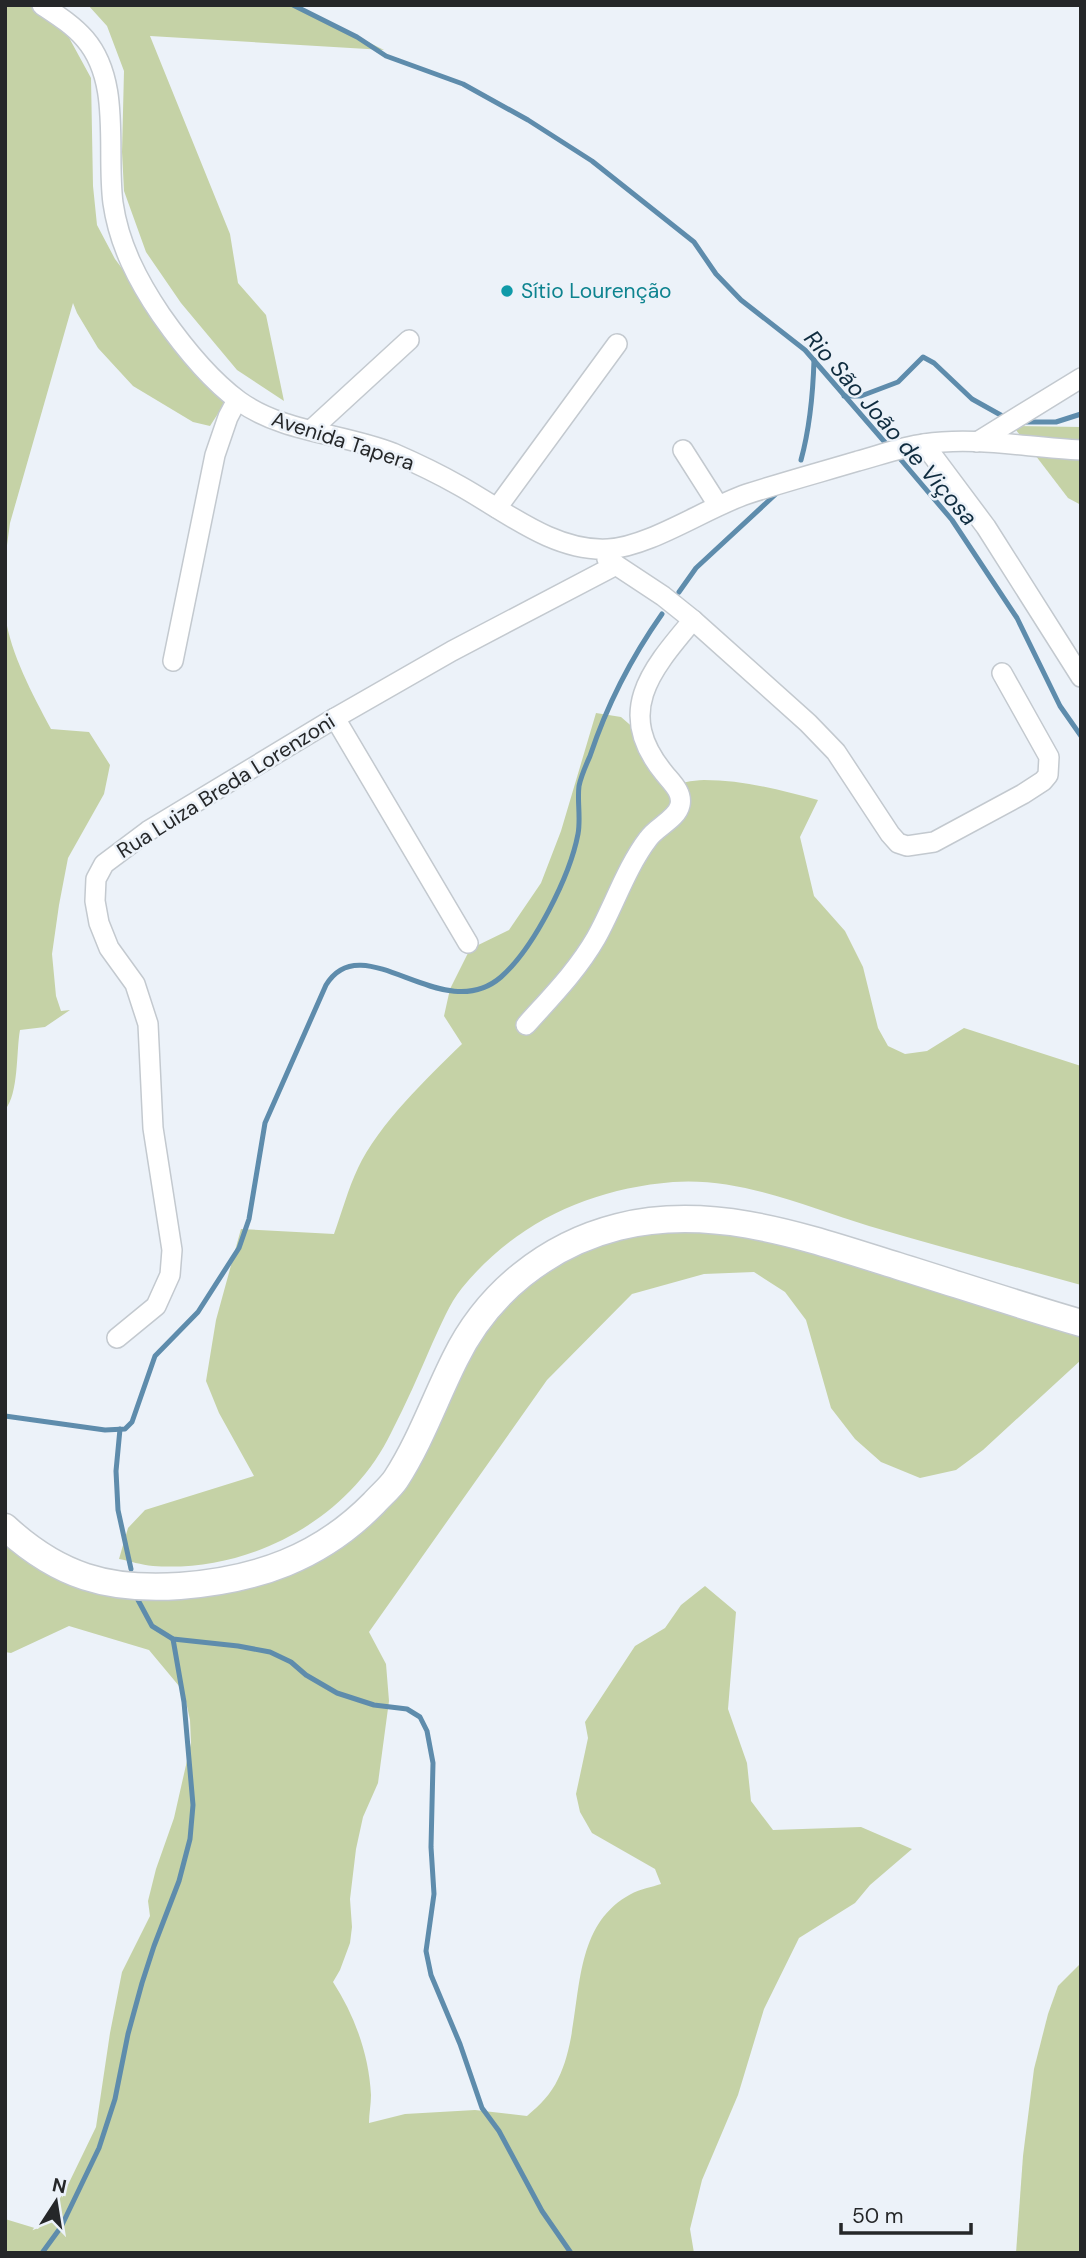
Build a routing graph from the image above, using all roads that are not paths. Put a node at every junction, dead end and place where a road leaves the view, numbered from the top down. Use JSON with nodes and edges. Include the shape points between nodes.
{"nodes":[{"id":1,"x":42,"y":5,"type":"edge"},
{"id":2,"x":409,"y":340,"type":"dead end"},
{"id":3,"x":617,"y":344,"type":"dead end"},
{"id":4,"x":1081,"y":378,"type":"edge"},
{"id":5,"x":237,"y":400,"type":"junction"},
{"id":6,"x":311,"y":430,"type":"junction"},
{"id":7,"x":977,"y":442,"type":"junction"},
{"id":8,"x":918,"y":445,"type":"junction"},
{"id":9,"x":683,"y":450,"type":"dead end"},
{"id":10,"x":1081,"y":450,"type":"edge"},
{"id":11,"x":718,"y":506,"type":"junction"},
{"id":12,"x":497,"y":508,"type":"junction"},
{"id":13,"x":591,"y":549,"type":"junction"},
{"id":14,"x":616,"y":565,"type":"junction"},
{"id":15,"x":693,"y":620,"type":"junction"},
{"id":16,"x":173,"y":661,"type":"dead end"},
{"id":17,"x":1002,"y":673,"type":"dead end"},
{"id":18,"x":1081,"y":677,"type":"edge"},
{"id":19,"x":335,"y":718,"type":"junction"},
{"id":20,"x":468,"y":943,"type":"dead end"},
{"id":21,"x":526,"y":1025,"type":"dead end"},
{"id":22,"x":1081,"y":1323,"type":"edge"},
{"id":23,"x":117,"y":1338,"type":"dead end"},
{"id":24,"x":5,"y":1527,"type":"edge"}],
"edges":[{"from":1,"to":5,"type":"street","name":"Avenida Tapera","via":[[84,38],[98,58],[110,117],[114,206],[130,261],[167,323]]},
{"from":2,"to":6,"type":"street"},
{"from":3,"to":12,"type":"street"},
{"from":4,"to":7,"type":"street"},
{"from":5,"to":6,"type":"street","name":"Avenida Tapera","via":[[259,414]]},
{"from":5,"to":16,"type":"street","via":[[215,454]]},
{"from":6,"to":12,"type":"street","name":"Avenida Tapera","via":[[390,452]]},
{"from":7,"to":8,"type":"street","name":"Avenida Tapera"},
{"from":7,"to":10,"type":"street","name":"Avenida Tapera"},
{"from":8,"to":11,"type":"street","name":"Avenida Tapera"},
{"from":8,"to":18,"type":"street","via":[[986,527]]},
{"from":9,"to":11,"type":"street"},
{"from":11,"to":13,"type":"street","name":"Avenida Tapera","via":[[637,542]]},
{"from":12,"to":13,"type":"street","name":"Avenida Tapera","via":[[565,544]]},
{"from":13,"to":14,"type":"street"},
{"from":14,"to":15,"type":"street"},
{"from":14,"to":19,"type":"street","name":"Rua Luiza Breda Lorenzoni"},
{"from":15,"to":17,"type":"street","via":[[836,752],[890,834],[907,846],[950,835],[1048,775],[1049,757]]},
{"from":15,"to":21,"type":"street","via":[[661,661],[639,702],[645,744],[679,792],[678,811],[640,850],[573,974]]},
{"from":19,"to":20,"type":"street"},
{"from":19,"to":23,"type":"street","name":"Rua Luiza Breda Lorenzoni","via":[[148,831],[104,864],[96,879],[99,923],[109,948],[135,984],[148,1024],[153,1128],[172,1250],[170,1275],[156,1306]]},
{"from":22,"to":24,"type":"highway","via":[[740,1222],[706,1218],[619,1226],[550,1254],[518,1276],[487,1310],[457,1355],[395,1482],[326,1544],[289,1563],[244,1577],[189,1586],[117,1584],[83,1577],[48,1561]]}]}
